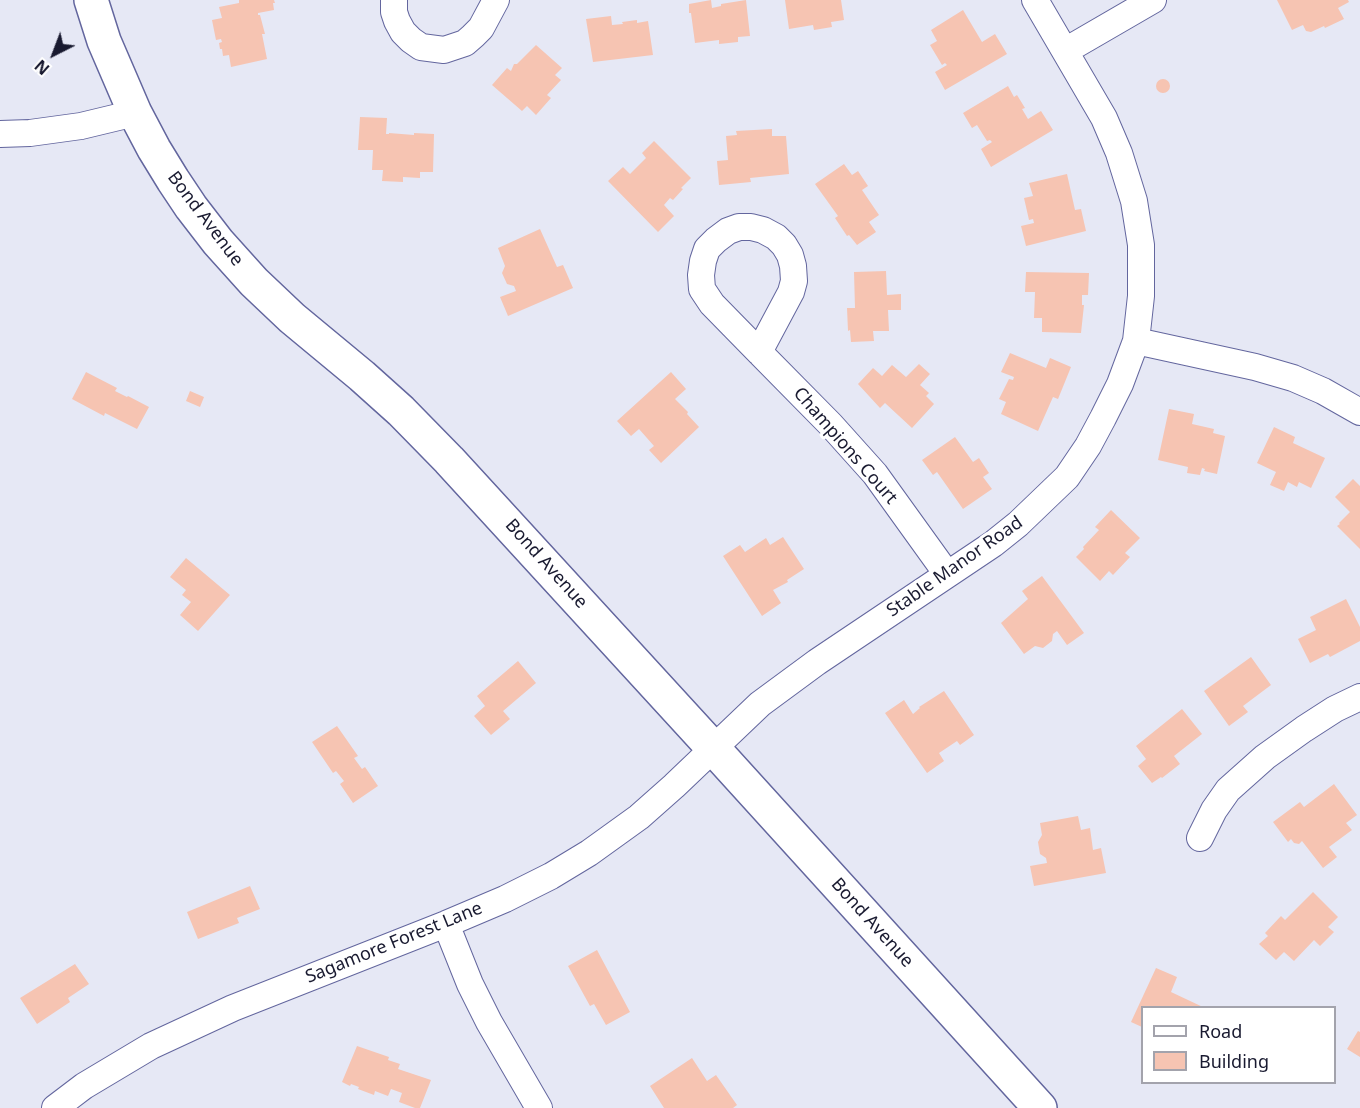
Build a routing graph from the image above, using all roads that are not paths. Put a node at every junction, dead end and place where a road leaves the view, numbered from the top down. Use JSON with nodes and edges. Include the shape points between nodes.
{"nodes":[{"id":1,"x":91,"y":0,"type":"edge"},
{"id":2,"x":394,"y":0,"type":"edge"},
{"id":3,"x":496,"y":0,"type":"edge"},
{"id":4,"x":1035,"y":0,"type":"edge"},
{"id":5,"x":1153,"y":0,"type":"edge"},
{"id":6,"x":1065,"y":51,"type":"junction"},
{"id":7,"x":135,"y":113,"type":"junction"},
{"id":8,"x":0,"y":134,"type":"edge"},
{"id":9,"x":1136,"y":341,"type":"junction"},
{"id":10,"x":759,"y":352,"type":"junction"},
{"id":11,"x":1360,"y":412,"type":"edge"},
{"id":12,"x":947,"y":574,"type":"junction"},
{"id":13,"x":1360,"y":697,"type":"edge"},
{"id":14,"x":713,"y":748,"type":"junction"},
{"id":15,"x":1200,"y":838,"type":"dead end"},
{"id":16,"x":446,"y":924,"type":"junction"},
{"id":17,"x":55,"y":1108,"type":"edge"},
{"id":18,"x":539,"y":1108,"type":"edge"},
{"id":19,"x":1040,"y":1108,"type":"edge"}],
"edges":[{"from":1,"to":7,"type":"street","name":"Bond Avenue"},
{"from":2,"to":3,"type":"street","via":[[394,12],[403,32],[421,48],[444,50],[465,44],[481,28]]},
{"from":4,"to":6,"type":"street","name":"Stable Manor Road"},
{"from":5,"to":6,"type":"street"},
{"from":6,"to":9,"type":"street","name":"Stable Manor Road","via":[[1104,118],[1134,201],[1141,245]]},
{"from":7,"to":8,"type":"street","via":[[30,134]]},
{"from":7,"to":14,"type":"street","name":"Bond Avenue","via":[[191,207],[254,282],[401,411]]},
{"from":9,"to":11,"type":"street","via":[[1293,378]]},
{"from":9,"to":12,"type":"street","name":"Stable Manor Road","via":[[1089,446],[1067,477],[1018,524]]},
{"from":10,"to":10,"type":"street","name":"Champions Court","via":[[702,289],[707,249],[739,227],[763,230],[776,237],[793,266],[791,292]]},
{"from":10,"to":12,"type":"street","name":"Champions Court","via":[[875,474]]},
{"from":12,"to":14,"type":"street","name":"Stable Manor Road","via":[[794,678]]},
{"from":13,"to":15,"type":"street","via":[[1304,729],[1228,790]]},
{"from":14,"to":16,"type":"street","name":"Sagamore Forest Lane","via":[[639,817],[590,853],[505,899]]},
{"from":14,"to":19,"type":"street","name":"Bond Avenue"},
{"from":16,"to":17,"type":"street","name":"Sagamore Forest Lane","via":[[233,1008],[161,1041],[84,1086]]},
{"from":16,"to":18,"type":"street","via":[[489,1022]]}]}
